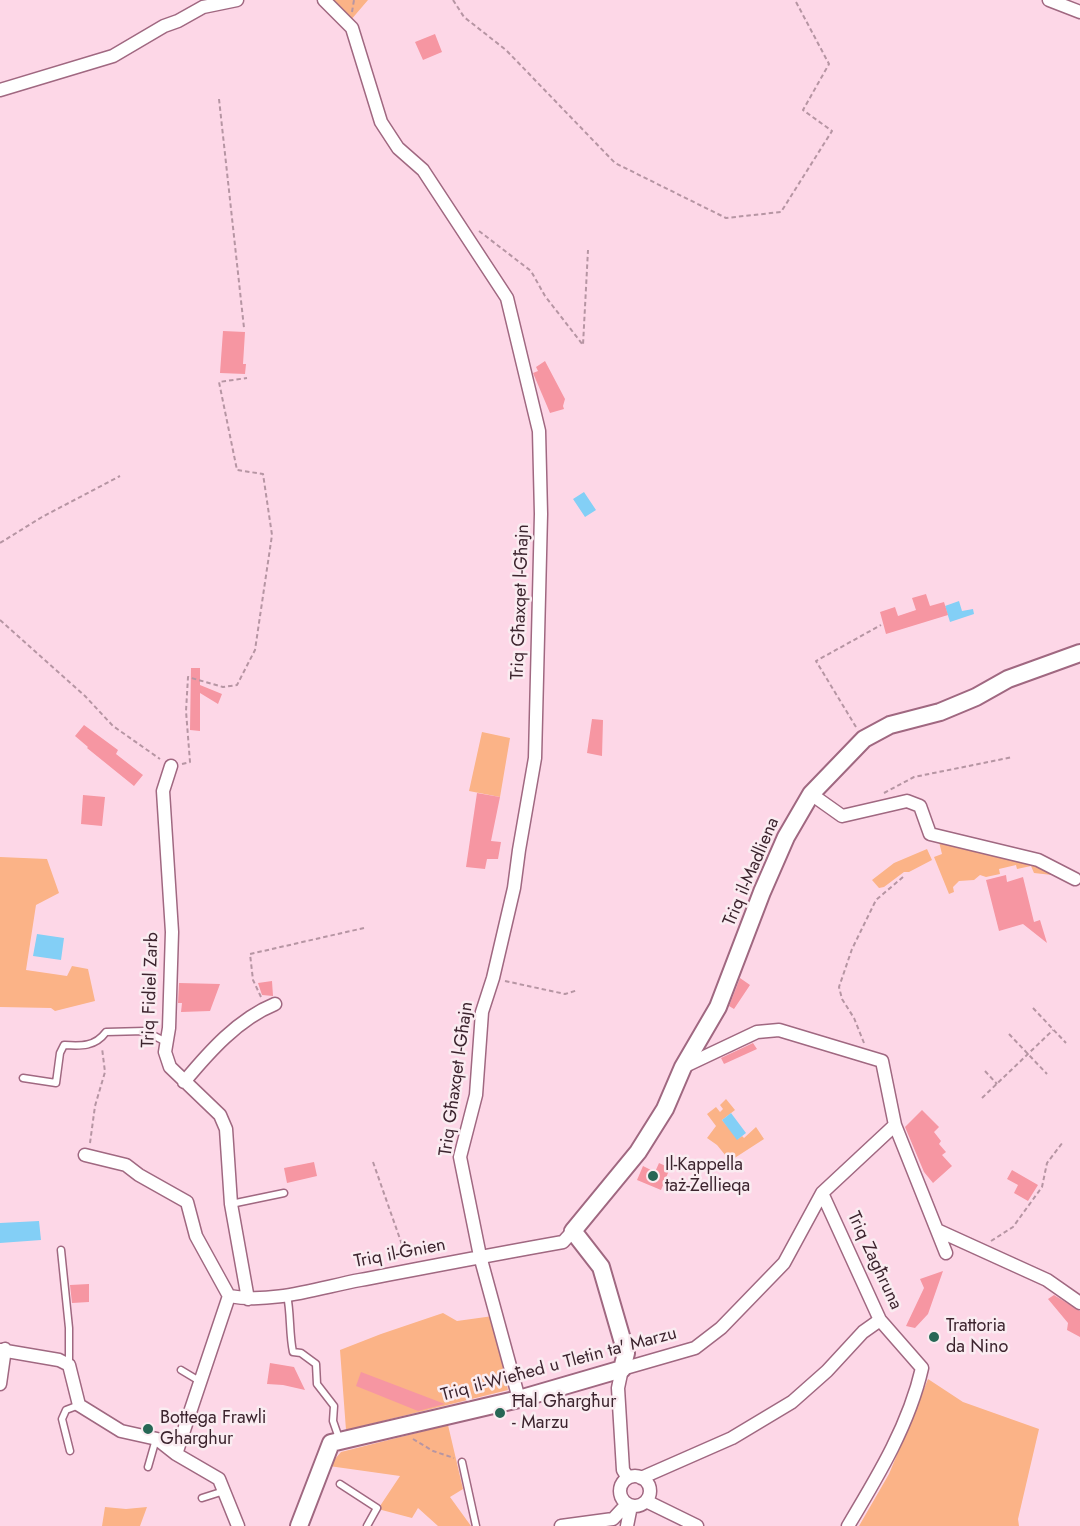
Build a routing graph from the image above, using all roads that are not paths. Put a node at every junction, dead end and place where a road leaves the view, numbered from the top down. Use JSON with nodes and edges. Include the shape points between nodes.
{"nodes":[{"id":1,"x":237,"y":0,"type":"edge"},
{"id":2,"x":324,"y":0,"type":"edge"},
{"id":3,"x":1049,"y":0,"type":"edge"},
{"id":4,"x":1080,"y":12,"type":"edge"},
{"id":5,"x":0,"y":90,"type":"edge"},
{"id":6,"x":1080,"y":653,"type":"edge"},
{"id":7,"x":171,"y":766,"type":"road end"},
{"id":8,"x":811,"y":794,"type":"junction"},
{"id":9,"x":1075,"y":879,"type":"dead end"},
{"id":10,"x":271,"y":1006,"type":"road end"},
{"id":11,"x":166,"y":1042,"type":"junction"},
{"id":12,"x":683,"y":1067,"type":"junction"},
{"id":13,"x":23,"y":1078,"type":"dead end"},
{"id":14,"x":184,"y":1082,"type":"junction"},
{"id":15,"x":895,"y":1125,"type":"junction"},
{"id":16,"x":88,"y":1149,"type":"road end"},
{"id":17,"x":285,"y":1193,"type":"dead end"},
{"id":18,"x":822,"y":1193,"type":"junction"},
{"id":19,"x":231,"y":1204,"type":"junction"},
{"id":20,"x":937,"y":1230,"type":"junction"},
{"id":21,"x":573,"y":1231,"type":"junction"},
{"id":22,"x":61,"y":1250,"type":"dead end"},
{"id":23,"x":946,"y":1253,"type":"dead end"},
{"id":24,"x":480,"y":1256,"type":"junction"},
{"id":25,"x":286,"y":1295,"type":"junction"},
{"id":26,"x":229,"y":1296,"type":"junction"},
{"id":27,"x":248,"y":1299,"type":"junction"},
{"id":28,"x":1080,"y":1303,"type":"edge"},
{"id":29,"x":880,"y":1320,"type":"junction"},
{"id":30,"x":2,"y":1349,"type":"edge"},
{"id":31,"x":69,"y":1365,"type":"junction"},
{"id":32,"x":622,"y":1369,"type":"junction"},
{"id":33,"x":181,"y":1370,"type":"dead end"},
{"id":34,"x":201,"y":1382,"type":"junction"},
{"id":35,"x":0,"y":1384,"type":"edge"},
{"id":36,"x":519,"y":1399,"type":"junction"},
{"id":37,"x":79,"y":1405,"type":"junction"},
{"id":38,"x":157,"y":1439,"type":"junction"},
{"id":39,"x":340,"y":1441,"type":"junction"},
{"id":40,"x":70,"y":1451,"type":"dead end"},
{"id":41,"x":176,"y":1454,"type":"junction"},
{"id":42,"x":462,"y":1462,"type":"road end"},
{"id":43,"x":148,"y":1467,"type":"dead end"},
{"id":44,"x":634,"y":1478,"type":"junction"},
{"id":45,"x":340,"y":1484,"type":"dead end"},
{"id":46,"x":225,"y":1491,"type":"junction"},
{"id":47,"x":202,"y":1498,"type":"dead end"},
{"id":48,"x":646,"y":1501,"type":"junction"},
{"id":49,"x":629,"y":1505,"type":"junction"},
{"id":50,"x":238,"y":1526,"type":"edge"},
{"id":51,"x":299,"y":1526,"type":"edge"},
{"id":52,"x":367,"y":1526,"type":"edge"},
{"id":53,"x":476,"y":1526,"type":"edge"},
{"id":54,"x":561,"y":1526,"type":"edge"},
{"id":55,"x":627,"y":1526,"type":"edge"},
{"id":56,"x":697,"y":1526,"type":"edge"},
{"id":57,"x":848,"y":1526,"type":"edge"}],
"edges":[{"from":1,"to":5,"type":"street","via":[[202,7],[113,56]]},
{"from":2,"to":24,"type":"street","name":"Triq Għaxqet l-Għajn","via":[[352,28],[381,122],[398,148],[423,170],[507,298],[539,431],[541,514],[535,758],[514,888],[494,978],[482,1012],[476,1095],[460,1157]]},
{"from":3,"to":4,"type":"street"},
{"from":6,"to":8,"type":"street","name":"Triq il-Madliena","via":[[1008,679],[940,712],[890,725],[864,739]]},
{"from":7,"to":11,"type":"street","name":"Triq Fidiel Zarb","via":[[163,791],[172,932]]},
{"from":8,"to":9,"type":"street","via":[[842,816],[907,801],[920,807],[930,834],[1038,860]]},
{"from":8,"to":12,"type":"street","name":"Triq il-Madliena","via":[[786,837],[718,1007]]},
{"from":10,"to":14,"type":"street","via":[[257,1011],[207,1055]]},
{"from":11,"to":13,"type":"lane","via":[[145,1031],[106,1032],[86,1047],[64,1045],[56,1083]]},
{"from":11,"to":14,"type":"street","name":"Triq Fidiel Zarb","via":[[170,1067]]},
{"from":12,"to":15,"type":"street","via":[[757,1032],[779,1030],[882,1061]]},
{"from":12,"to":21,"type":"street","name":"Triq il-Madliena","via":[[665,1109],[638,1152]]},
{"from":14,"to":19,"type":"street","name":"Triq Fidiel Zarb","via":[[220,1115],[226,1129]]},
{"from":15,"to":18,"type":"street","name":"Triq il-Wieħed u Tletin ta' Marzu"},
{"from":15,"to":20,"type":"street"},
{"from":16,"to":26,"type":"street","via":[[126,1165],[187,1202],[196,1236]]},
{"from":17,"to":19,"type":"lane"},
{"from":18,"to":29,"type":"street","name":"Triq Zagħruna"},
{"from":18,"to":32,"type":"street","name":"Triq il-Wieħed u Tletin ta' Marzu","via":[[784,1263],[721,1328],[694,1348]]},
{"from":19,"to":27,"type":"street","name":"Triq Fidiel Zarb"},
{"from":20,"to":23,"type":"street"},
{"from":20,"to":28,"type":"street","via":[[1047,1280]]},
{"from":21,"to":24,"type":"street","name":"Triq il-Ġnien","via":[[563,1242]]},
{"from":21,"to":32,"type":"street","via":[[601,1267],[626,1353]]},
{"from":22,"to":31,"type":"lane"},
{"from":24,"to":25,"type":"street","name":"Triq il-Ġnien"},
{"from":24,"to":36,"type":"street","name":"Triq Għaxqet l-Għajn"},
{"from":25,"to":27,"type":"street","name":"Triq il-Ġnien"},
{"from":25,"to":39,"type":"lane","via":[[293,1352],[316,1364],[316,1384],[334,1406],[333,1421]]},
{"from":26,"to":27,"type":"street","name":"Triq il-Ġnien"},
{"from":26,"to":34,"type":"street"},
{"from":29,"to":44,"type":"street","via":[[792,1402],[732,1438]]},
{"from":29,"to":57,"type":"street","name":"Triq Zagħruna","via":[[922,1368],[916,1396],[880,1473]]},
{"from":30,"to":31,"type":"street"},
{"from":30,"to":35,"type":"street"},
{"from":31,"to":37,"type":"street"},
{"from":32,"to":36,"type":"street","name":"Triq il-Wieħed u Tletin ta' Marzu"},
{"from":32,"to":44,"type":"street","via":[[618,1388],[623,1470]]},
{"from":33,"to":34,"type":"lane"},
{"from":34,"to":41,"type":"street"},
{"from":36,"to":39,"type":"street","name":"Triq il-Wieħed u Tletin ta' Marzu"},
{"from":37,"to":38,"type":"street","via":[[121,1431]]},
{"from":37,"to":40,"type":"lane","via":[[66,1410],[62,1419]]},
{"from":38,"to":41,"type":"street"},
{"from":38,"to":43,"type":"lane"},
{"from":39,"to":51,"type":"street","via":[[331,1443]]},
{"from":41,"to":46,"type":"street","via":[[219,1479]]},
{"from":42,"to":53,"type":"lane"},
{"from":44,"to":48,"type":"street","via":[[645,1480],[650,1493]]},
{"from":44,"to":49,"type":"street","via":[[622,1484],[620,1493]]},
{"from":45,"to":52,"type":"lane","via":[[377,1508]]},
{"from":46,"to":47,"type":"lane"},
{"from":46,"to":50,"type":"street"},
{"from":48,"to":49,"type":"street"},
{"from":48,"to":56,"type":"street"},
{"from":49,"to":54,"type":"street","via":[[613,1519]]},
{"from":49,"to":55,"type":"street"}]}
